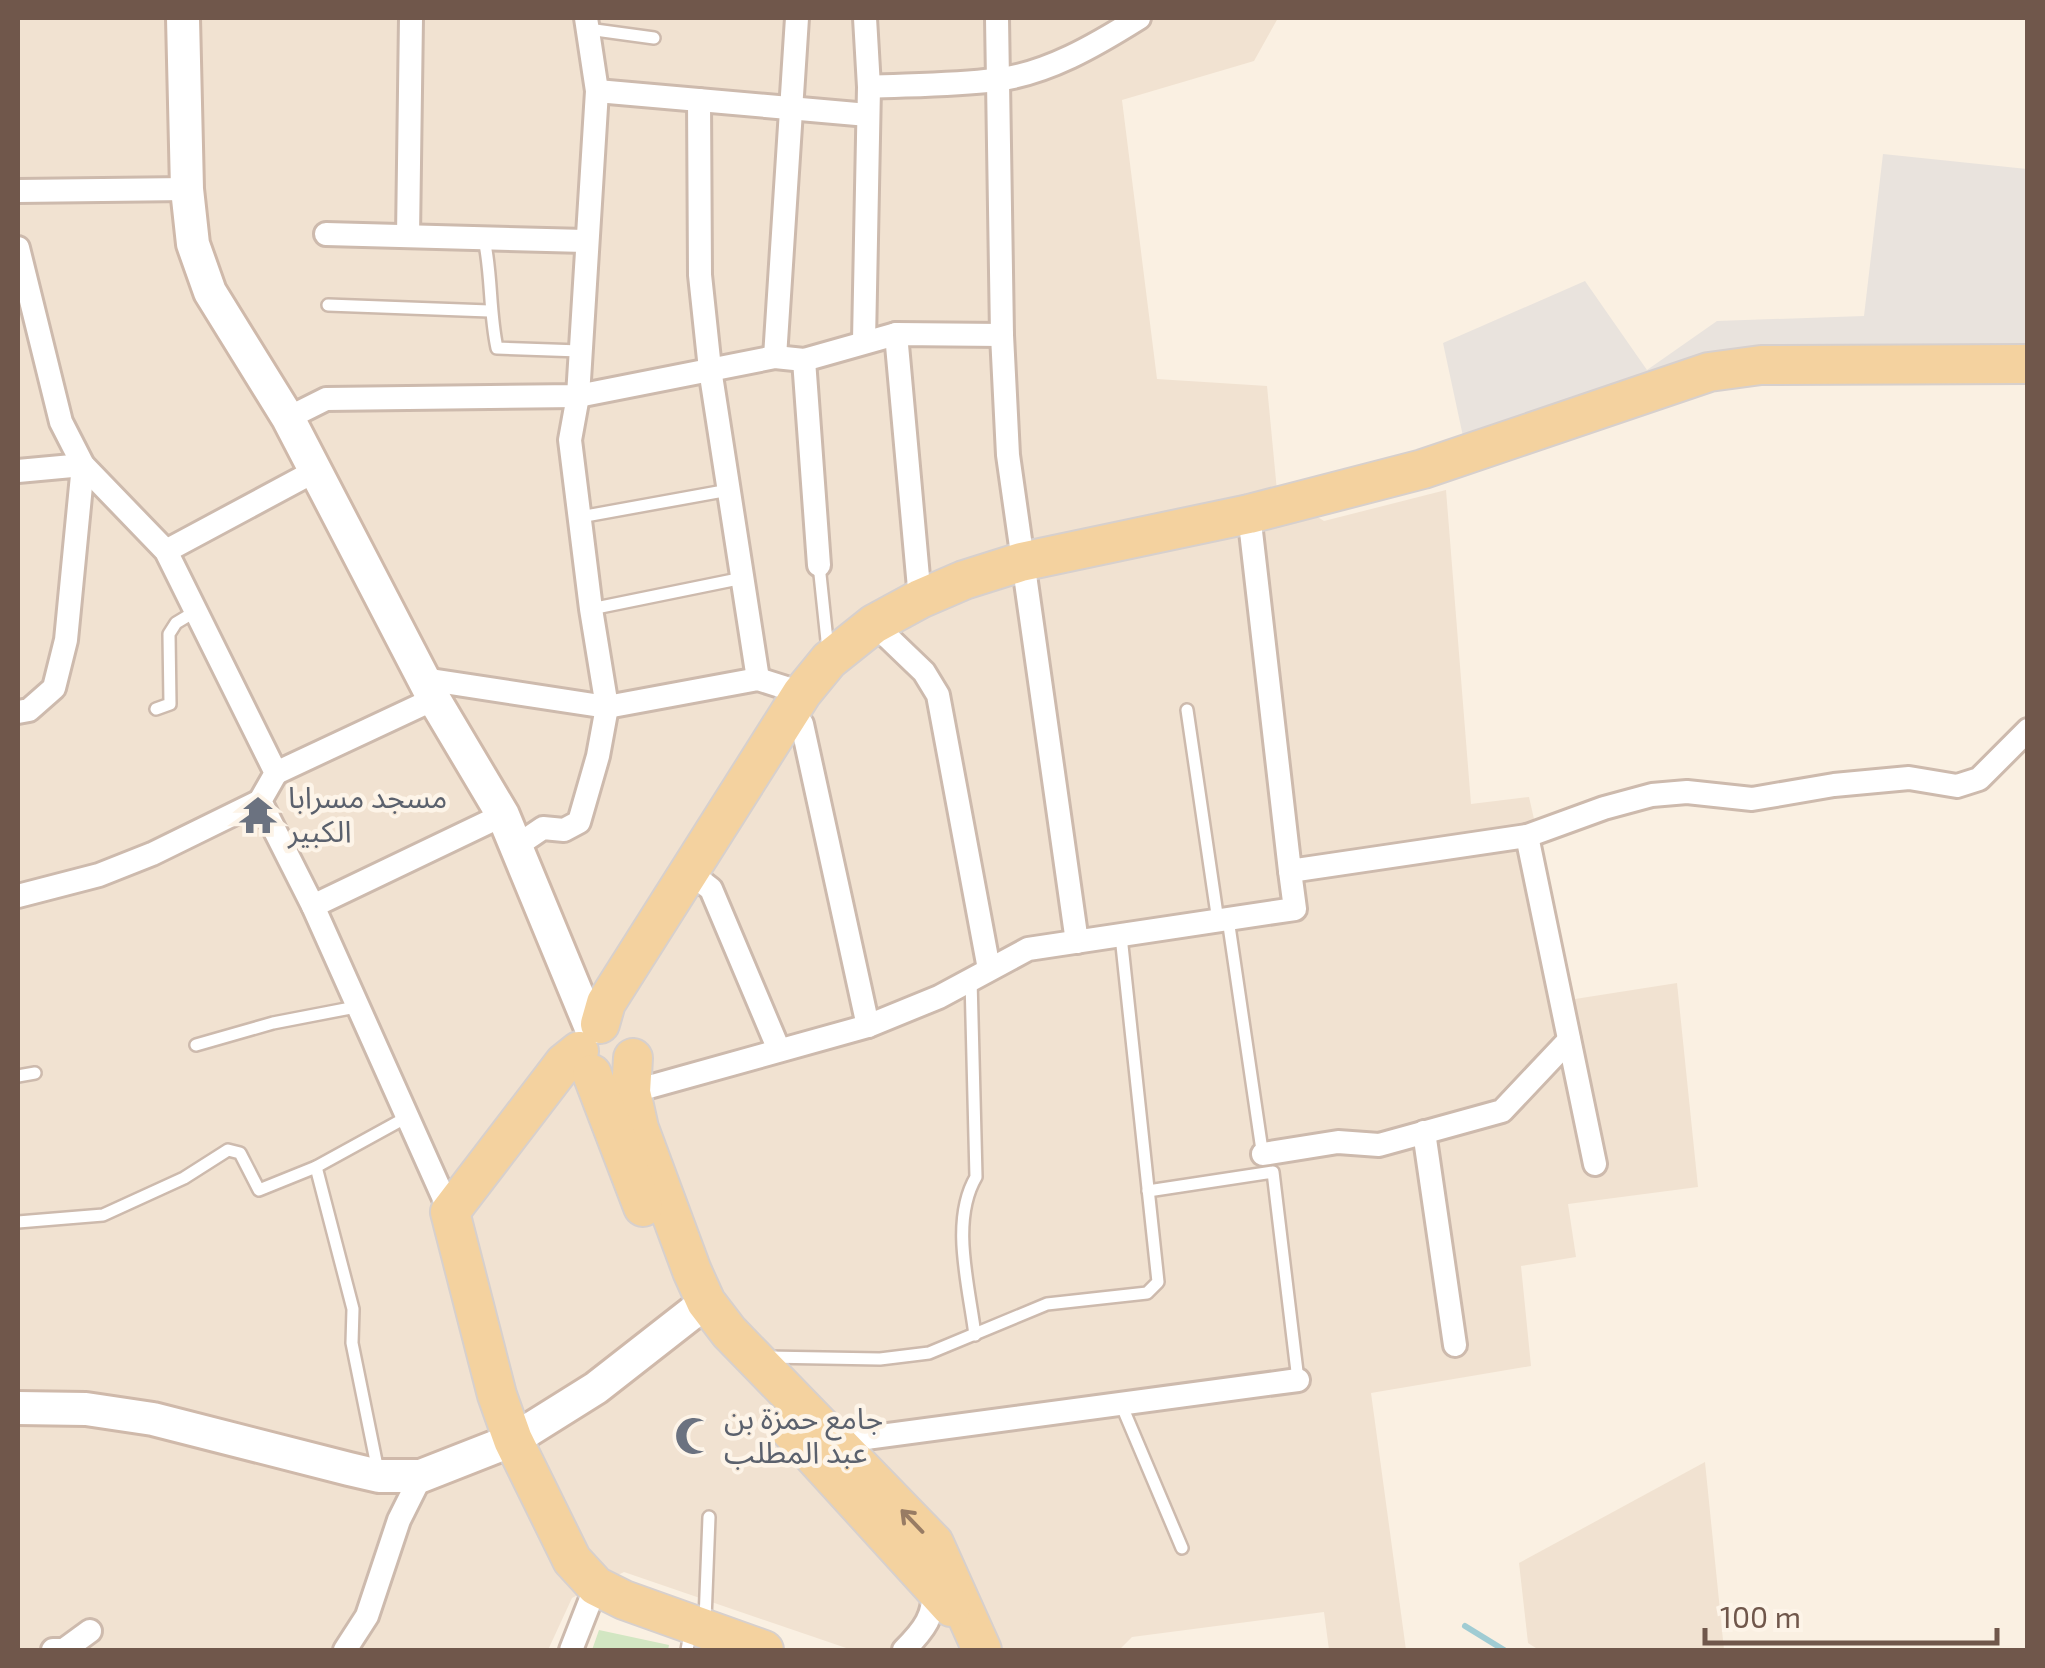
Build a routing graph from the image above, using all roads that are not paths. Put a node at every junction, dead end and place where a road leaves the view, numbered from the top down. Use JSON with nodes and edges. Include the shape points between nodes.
{"nodes":[{"id":1,"x":183,"y":18,"type":"edge"},
{"id":2,"x":412,"y":18,"type":"edge"},
{"id":3,"x":797,"y":18,"type":"edge"},
{"id":4,"x":865,"y":18,"type":"edge"},
{"id":5,"x":997,"y":18,"type":"edge"},
{"id":6,"x":1139,"y":18,"type":"edge"},
{"id":7,"x":587,"y":23,"type":"edge"},
{"id":8,"x":654,"y":38,"type":"dead end"},
{"id":9,"x":998,"y":80,"type":"junction"},
{"id":10,"x":869,"y":87,"type":"junction"},
{"id":11,"x":597,"y":92,"type":"junction"},
{"id":12,"x":699,"y":100,"type":"junction"},
{"id":13,"x":790,"y":108,"type":"junction"},
{"id":14,"x":868,"y":115,"type":"junction"},
{"id":15,"x":186,"y":189,"type":"junction"},
{"id":16,"x":18,"y":191,"type":"edge"},
{"id":17,"x":326,"y":234,"type":"dead end"},
{"id":18,"x":408,"y":236,"type":"junction"},
{"id":19,"x":484,"y":238,"type":"junction"},
{"id":20,"x":585,"y":241,"type":"junction"},
{"id":21,"x":18,"y":248,"type":"edge"},
{"id":22,"x":328,"y":305,"type":"dead end"},
{"id":23,"x":489,"y":310,"type":"junction"},
{"id":24,"x":896,"y":334,"type":"junction"},
{"id":25,"x":1002,"y":336,"type":"junction"},
{"id":26,"x":864,"y":341,"type":"junction"},
{"id":27,"x":580,"y":350,"type":"junction"},
{"id":28,"x":775,"y":357,"type":"junction"},
{"id":29,"x":804,"y":360,"type":"junction"},
{"id":30,"x":2028,"y":364,"type":"edge"},
{"id":31,"x":710,"y":369,"type":"junction"},
{"id":32,"x":578,"y":396,"type":"junction"},
{"id":33,"x":288,"y":418,"type":"junction"},
{"id":34,"x":83,"y":465,"type":"junction"},
{"id":35,"x":18,"y":471,"type":"edge"},
{"id":36,"x":314,"y":471,"type":"junction"},
{"id":37,"x":729,"y":490,"type":"junction"},
{"id":38,"x":1248,"y":514,"type":"junction"},
{"id":39,"x":580,"y":517,"type":"junction"},
{"id":40,"x":166,"y":550,"type":"junction"},
{"id":41,"x":1020,"y":562,"type":"junction"},
{"id":42,"x":819,"y":566,"type":"joint"},
{"id":43,"x":742,"y":578,"type":"junction"},
{"id":44,"x":920,"y":598,"type":"junction"},
{"id":45,"x":591,"y":609,"type":"junction"},
{"id":46,"x":196,"y":611,"type":"junction"},
{"id":47,"x":874,"y":624,"type":"junction"},
{"id":48,"x":829,"y":660,"type":"junction"},
{"id":49,"x":758,"y":678,"type":"junction"},
{"id":50,"x":429,"y":689,"type":"junction"},
{"id":51,"x":796,"y":701,"type":"junction"},
{"id":52,"x":607,"y":707,"type":"junction"},
{"id":53,"x":156,"y":709,"type":"dead end"},
{"id":54,"x":1187,"y":710,"type":"dead end"},
{"id":55,"x":18,"y":712,"type":"edge"},
{"id":56,"x":2028,"y":730,"type":"edge"},
{"id":57,"x":276,"y":772,"type":"junction"},
{"id":58,"x":260,"y":801,"type":"junction"},
{"id":59,"x":503,"y":815,"type":"junction"},
{"id":60,"x":1527,"y":836,"type":"junction"},
{"id":61,"x":516,"y":847,"type":"junction"},
{"id":62,"x":688,"y":871,"type":"junction"},
{"id":63,"x":1290,"y":871,"type":"junction"},
{"id":64,"x":18,"y":896,"type":"edge"},
{"id":65,"x":313,"y":906,"type":"junction"},
{"id":66,"x":1223,"y":920,"type":"junction"},
{"id":67,"x":1121,"y":936,"type":"junction"},
{"id":68,"x":1077,"y":942,"type":"junction"},
{"id":69,"x":980,"y":974,"type":"junction"},
{"id":70,"x":356,"y":1007,"type":"junction"},
{"id":71,"x":868,"y":1026,"type":"junction"},
{"id":72,"x":1569,"y":1040,"type":"junction"},
{"id":73,"x":590,"y":1044,"type":"junction"},
{"id":74,"x":196,"y":1045,"type":"dead end"},
{"id":75,"x":779,"y":1050,"type":"junction"},
{"id":76,"x":35,"y":1073,"type":"dead end"},
{"id":77,"x":632,"y":1075,"type":"junction"},
{"id":78,"x":18,"y":1076,"type":"edge"},
{"id":79,"x":407,"y":1117,"type":"junction"},
{"id":80,"x":1424,"y":1132,"type":"junction"},
{"id":81,"x":1264,"y":1164,"type":"junction"},
{"id":82,"x":1595,"y":1164,"type":"dead end"},
{"id":83,"x":316,"y":1166,"type":"junction"},
{"id":84,"x":1148,"y":1191,"type":"junction"},
{"id":85,"x":450,"y":1212,"type":"junction"},
{"id":86,"x":18,"y":1222,"type":"edge"},
{"id":87,"x":697,"y":1308,"type":"junction"},
{"id":88,"x":975,"y":1334,"type":"junction"},
{"id":89,"x":1456,"y":1345,"type":"dead end"},
{"id":90,"x":753,"y":1357,"type":"junction"},
{"id":91,"x":1298,"y":1380,"type":"joint"},
{"id":92,"x":1120,"y":1404,"type":"junction"},
{"id":93,"x":18,"y":1408,"type":"edge"},
{"id":94,"x":514,"y":1440,"type":"junction"},
{"id":95,"x":836,"y":1442,"type":"junction"},
{"id":96,"x":379,"y":1476,"type":"junction"},
{"id":97,"x":420,"y":1476,"type":"junction"},
{"id":98,"x":709,"y":1517,"type":"dead end"},
{"id":99,"x":1182,"y":1548,"type":"dead end"},
{"id":100,"x":596,"y":1586,"type":"junction"},
{"id":101,"x":934,"y":1586,"type":"junction"},
{"id":102,"x":90,"y":1631,"type":"dead end"},
{"id":103,"x":694,"y":1635,"type":"edge"},
{"id":104,"x":979,"y":1643,"type":"edge"},
{"id":105,"x":54,"y":1650,"type":"edge"},
{"id":106,"x":64,"y":1650,"type":"edge"},
{"id":107,"x":345,"y":1650,"type":"edge"},
{"id":108,"x":571,"y":1650,"type":"edge"},
{"id":109,"x":764,"y":1650,"type":"edge"},
{"id":110,"x":904,"y":1650,"type":"edge"}],
"edges":[{"from":1,"to":15,"type":"street"},
{"from":2,"to":18,"type":"street"},
{"from":3,"to":13,"type":"street"},
{"from":4,"to":10,"type":"street"},
{"from":5,"to":9,"type":"street"},
{"from":6,"to":9,"type":"street","via":[[1094,46]]},
{"from":7,"to":8,"type":"lane"},
{"from":7,"to":11,"type":"street"},
{"from":9,"to":10,"type":"street"},
{"from":9,"to":25,"type":"street"},
{"from":10,"to":14,"type":"street"},
{"from":11,"to":12,"type":"street"},
{"from":11,"to":20,"type":"street"},
{"from":12,"to":13,"type":"street"},
{"from":12,"to":31,"type":"street","via":[[700,275]]},
{"from":13,"to":14,"type":"street"},
{"from":13,"to":28,"type":"street"},
{"from":14,"to":26,"type":"street"},
{"from":15,"to":16,"type":"street"},
{"from":15,"to":33,"type":"street","via":[[193,244],[210,292]]},
{"from":17,"to":18,"type":"street"},
{"from":18,"to":19,"type":"street"},
{"from":19,"to":20,"type":"street"},
{"from":19,"to":23,"type":"lane"},
{"from":20,"to":27,"type":"street"},
{"from":21,"to":34,"type":"street","via":[[61,422]]},
{"from":22,"to":23,"type":"lane"},
{"from":23,"to":27,"type":"lane","via":[[497,348]]},
{"from":24,"to":25,"type":"street"},
{"from":24,"to":26,"type":"street"},
{"from":24,"to":44,"type":"street"},
{"from":25,"to":41,"type":"street"},
{"from":26,"to":29,"type":"street"},
{"from":27,"to":32,"type":"street"},
{"from":28,"to":29,"type":"street"},
{"from":28,"to":31,"type":"street"},
{"from":29,"to":42,"type":"street"},
{"from":30,"to":38,"type":"main road","via":[[1761,365],[1709,372],[1423,469]]},
{"from":31,"to":32,"type":"street"},
{"from":31,"to":37,"type":"street"},
{"from":32,"to":33,"type":"street","via":[[326,399]]},
{"from":32,"to":39,"type":"street","via":[[570,440]]},
{"from":33,"to":36,"type":"street"},
{"from":34,"to":35,"type":"street"},
{"from":34,"to":40,"type":"street"},
{"from":34,"to":55,"type":"street","via":[[66,640],[54,688]]},
{"from":36,"to":40,"type":"street"},
{"from":36,"to":50,"type":"street"},
{"from":37,"to":39,"type":"lane"},
{"from":37,"to":43,"type":"street"},
{"from":38,"to":41,"type":"main road"},
{"from":38,"to":63,"type":"street"},
{"from":39,"to":45,"type":"street"},
{"from":40,"to":46,"type":"street"},
{"from":41,"to":44,"type":"main road"},
{"from":41,"to":68,"type":"street"},
{"from":42,"to":48,"type":"lane"},
{"from":43,"to":45,"type":"lane"},
{"from":43,"to":49,"type":"street"},
{"from":44,"to":47,"type":"main road"},
{"from":45,"to":52,"type":"street"},
{"from":46,"to":53,"type":"lane","via":[[169,634],[170,704]]},
{"from":46,"to":57,"type":"street"},
{"from":47,"to":48,"type":"main road"},
{"from":47,"to":69,"type":"street","via":[[924,672],[938,695]]},
{"from":48,"to":51,"type":"main road"},
{"from":49,"to":51,"type":"street"},
{"from":49,"to":52,"type":"street"},
{"from":50,"to":52,"type":"street"},
{"from":50,"to":57,"type":"street"},
{"from":50,"to":59,"type":"street"},
{"from":51,"to":62,"type":"main road"},
{"from":51,"to":71,"type":"street"},
{"from":52,"to":61,"type":"street","via":[[579,822],[564,830],[542,828]]},
{"from":54,"to":66,"type":"lane"},
{"from":56,"to":60,"type":"street","via":[[1978,779],[1957,786],[1909,778],[1752,799],[1652,795]]},
{"from":57,"to":58,"type":"street"},
{"from":58,"to":64,"type":"street","via":[[99,875]]},
{"from":58,"to":65,"type":"street"},
{"from":59,"to":61,"type":"street"},
{"from":59,"to":65,"type":"street"},
{"from":60,"to":63,"type":"street"},
{"from":60,"to":72,"type":"street"},
{"from":61,"to":73,"type":"street"},
{"from":62,"to":73,"type":"main road","via":[[606,1003]]},
{"from":62,"to":75,"type":"street","via":[[712,889]]},
{"from":63,"to":66,"type":"street","via":[[1295,908]]},
{"from":65,"to":70,"type":"street"},
{"from":66,"to":67,"type":"street"},
{"from":66,"to":81,"type":"lane"},
{"from":67,"to":68,"type":"street"},
{"from":67,"to":84,"type":"lane"},
{"from":68,"to":69,"type":"street","via":[[1028,948]]},
{"from":69,"to":71,"type":"street"},
{"from":69,"to":88,"type":"lane","via":[[976,1177],[966,1193],[963,1226]]},
{"from":70,"to":74,"type":"lane"},
{"from":70,"to":79,"type":"street"},
{"from":71,"to":75,"type":"street"},
{"from":72,"to":80,"type":"street","via":[[1502,1111]]},
{"from":72,"to":82,"type":"street"},
{"from":73,"to":77,"type":"main road","via":[[609,1024],[626,1032]]},
{"from":73,"to":85,"type":"main road","via":[[564,1063]]},
{"from":73,"to":87,"type":"main road","via":[[617,1146]]},
{"from":75,"to":77,"type":"street"},
{"from":76,"to":78,"type":"lane"},
{"from":77,"to":87,"type":"main road","via":[[639,1128]]},
{"from":79,"to":83,"type":"lane"},
{"from":79,"to":85,"type":"street"},
{"from":80,"to":81,"type":"street","via":[[1379,1145],[1338,1142]]},
{"from":80,"to":89,"type":"street"},
{"from":81,"to":84,"type":"lane"},
{"from":81,"to":91,"type":"lane","via":[[1273,1172]]},
{"from":83,"to":86,"type":"lane","via":[[259,1190],[240,1153],[228,1150],[103,1215]]},
{"from":83,"to":96,"type":"lane","via":[[352,1309],[352,1342]]},
{"from":84,"to":88,"type":"lane","via":[[1158,1282],[1147,1293],[1047,1304]]},
{"from":85,"to":94,"type":"main road"},
{"from":87,"to":90,"type":"main road"},
{"from":87,"to":94,"type":"street","via":[[596,1388]]},
{"from":87,"to":101,"type":"main road","via":[[721,1356]]},
{"from":88,"to":90,"type":"lane","via":[[929,1353],[880,1359]]},
{"from":90,"to":95,"type":"main road"},
{"from":91,"to":92,"type":"street"},
{"from":92,"to":95,"type":"street"},
{"from":92,"to":99,"type":"lane"},
{"from":93,"to":96,"type":"street","via":[[86,1409],[153,1420]]},
{"from":94,"to":97,"type":"street"},
{"from":94,"to":100,"type":"main road","via":[[572,1560]]},
{"from":104,"to":95,"type":"main road","one_way":true,"via":[[934,1542]]},
{"from":96,"to":97,"type":"street"},
{"from":97,"to":107,"type":"street","via":[[366,1616]]},
{"from":98,"to":103,"type":"lane"},
{"from":100,"to":103,"type":"main road"},
{"from":100,"to":108,"type":"street"},
{"from":101,"to":104,"type":"main road"},
{"from":101,"to":110,"type":"street","via":[[935,1606],[924,1630]]},
{"from":102,"to":106,"type":"street"},
{"from":103,"to":109,"type":"main road"},
{"from":105,"to":106,"type":"street"}]}
